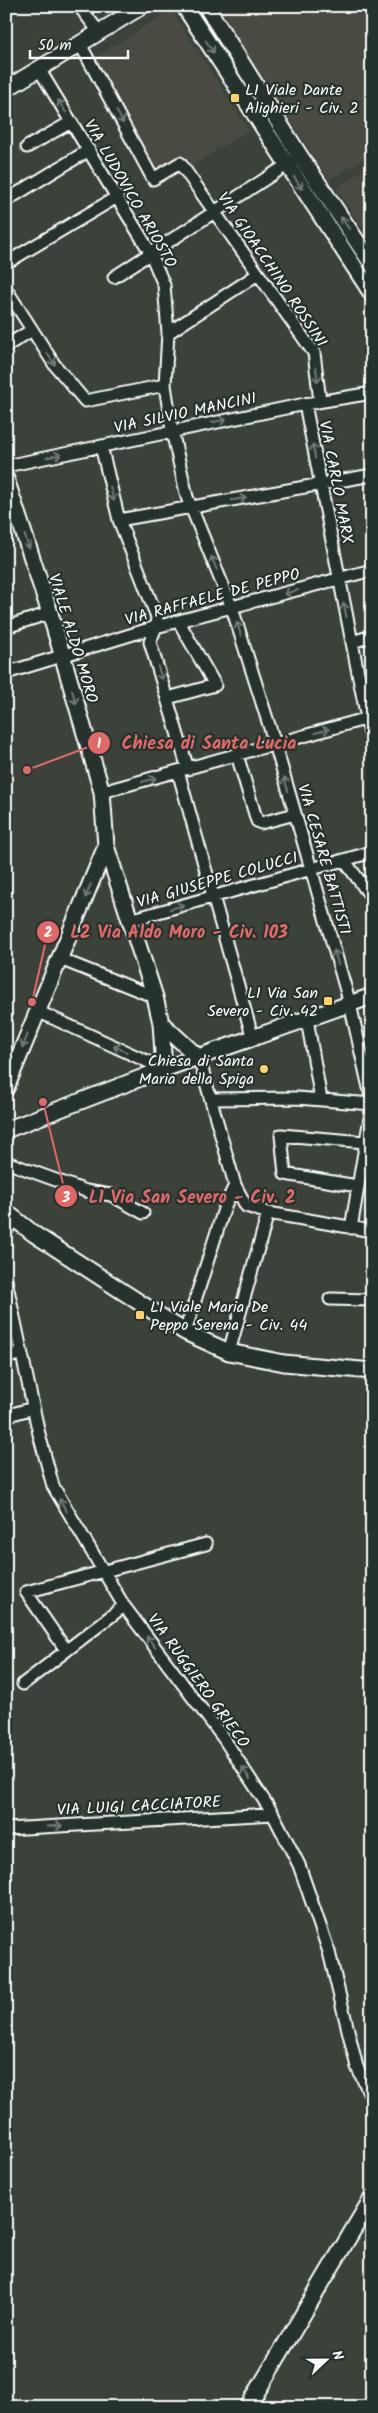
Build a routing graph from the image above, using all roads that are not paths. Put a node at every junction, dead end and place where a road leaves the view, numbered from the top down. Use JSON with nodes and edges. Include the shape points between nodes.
{"nodes":[{"id":1,"x":79,"y":6,"type":"edge"},
{"id":2,"x":184,"y":6,"type":"edge"},
{"id":3,"x":206,"y":6,"type":"edge"},
{"id":4,"x":135,"y":8,"type":"edge"},
{"id":5,"x":99,"y":32,"type":"junction"},
{"id":6,"x":80,"y":44,"type":"junction"},
{"id":7,"x":39,"y":69,"type":"junction"},
{"id":8,"x":6,"y":89,"type":"edge"},
{"id":9,"x":71,"y":122,"type":"junction"},
{"id":10,"x":27,"y":147,"type":"dead end"},
{"id":11,"x":89,"y":150,"type":"junction"},
{"id":12,"x":300,"y":156,"type":"junction"},
{"id":13,"x":286,"y":165,"type":"junction"},
{"id":14,"x":117,"y":197,"type":"junction"},
{"id":15,"x":10,"y":198,"type":"dead end"},
{"id":16,"x":215,"y":212,"type":"junction"},
{"id":17,"x":150,"y":252,"type":"junction"},
{"id":18,"x":6,"y":263,"type":"edge"},
{"id":19,"x":372,"y":264,"type":"edge"},
{"id":20,"x":258,"y":274,"type":"junction"},
{"id":21,"x":114,"y":277,"type":"dead end"},
{"id":22,"x":6,"y":289,"type":"edge"},
{"id":23,"x":372,"y":294,"type":"edge"},
{"id":24,"x":32,"y":330,"type":"junction"},
{"id":25,"x":168,"y":333,"type":"junction"},
{"id":26,"x":6,"y":346,"type":"edge"},
{"id":27,"x":165,"y":385,"type":"junction"},
{"id":28,"x":372,"y":393,"type":"edge"},
{"id":29,"x":320,"y":401,"type":"junction"},
{"id":30,"x":305,"y":404,"type":"junction"},
{"id":31,"x":172,"y":431,"type":"junction"},
{"id":32,"x":101,"y":446,"type":"junction"},
{"id":33,"x":6,"y":466,"type":"edge"},
{"id":34,"x":372,"y":475,"type":"edge"},
{"id":35,"x":320,"y":484,"type":"junction"},
{"id":36,"x":8,"y":487,"type":"edge"},
{"id":37,"x":191,"y":508,"type":"junction"},
{"id":38,"x":119,"y":520,"type":"junction"},
{"id":39,"x":372,"y":570,"type":"edge"},
{"id":40,"x":339,"y":579,"type":"junction"},
{"id":41,"x":232,"y":608,"type":"junction"},
{"id":42,"x":50,"y":613,"type":"junction"},
{"id":43,"x":179,"y":622,"type":"junction"},
{"id":44,"x":6,"y":627,"type":"edge"},
{"id":45,"x":156,"y":627,"type":"junction"},
{"id":46,"x":372,"y":636,"type":"edge"},
{"id":47,"x":352,"y":642,"type":"junction"},
{"id":48,"x":62,"y":657,"type":"junction"},
{"id":49,"x":6,"y":673,"type":"edge"},
{"id":50,"x":168,"y":698,"type":"junction"},
{"id":51,"x":369,"y":718,"type":"edge"},
{"id":52,"x":275,"y":744,"type":"junction"},
{"id":53,"x":372,"y":744,"type":"edge"},
{"id":54,"x":237,"y":755,"type":"junction"},
{"id":55,"x":183,"y":770,"type":"junction"},
{"id":56,"x":102,"y":792,"type":"junction"},
{"id":57,"x":295,"y":814,"type":"junction"},
{"id":58,"x":106,"y":846,"type":"junction"},
{"id":59,"x":372,"y":852,"type":"edge"},
{"id":60,"x":344,"y":860,"type":"junction"},
{"id":61,"x":311,"y":869,"type":"junction"},
{"id":62,"x":214,"y":897,"type":"junction"},
{"id":63,"x":372,"y":898,"type":"edge"},
{"id":64,"x":130,"y":920,"type":"junction"},
{"id":65,"x":60,"y":958,"type":"junction"},
{"id":66,"x":372,"y":996,"type":"edge"},
{"id":67,"x":154,"y":997,"type":"junction"},
{"id":68,"x":350,"y":1004,"type":"junction"},
{"id":69,"x":37,"y":1011,"type":"junction"},
{"id":70,"x":307,"y":1019,"type":"junction"},
{"id":71,"x":161,"y":1023,"type":"junction"},
{"id":72,"x":253,"y":1038,"type":"junction"},
{"id":73,"x":199,"y":1058,"type":"junction"},
{"id":74,"x":164,"y":1069,"type":"junction"},
{"id":75,"x":6,"y":1088,"type":"edge"},
{"id":76,"x":211,"y":1100,"type":"junction"},
{"id":77,"x":321,"y":1100,"type":"junction"},
{"id":78,"x":372,"y":1104,"type":"edge"},
{"id":79,"x":6,"y":1130,"type":"edge"},
{"id":80,"x":367,"y":1137,"type":"edge"},
{"id":81,"x":6,"y":1162,"type":"edge"},
{"id":82,"x":235,"y":1185,"type":"junction"},
{"id":83,"x":357,"y":1186,"type":"junction"},
{"id":84,"x":142,"y":1213,"type":"dead end"},
{"id":85,"x":268,"y":1213,"type":"junction"},
{"id":86,"x":10,"y":1215,"type":"edge"},
{"id":87,"x":351,"y":1228,"type":"junction"},
{"id":88,"x":372,"y":1231,"type":"edge"},
{"id":89,"x":6,"y":1232,"type":"edge"},
{"id":90,"x":6,"y":1280,"type":"edge"},
{"id":91,"x":330,"y":1299,"type":"dead end"},
{"id":92,"x":372,"y":1300,"type":"edge"},
{"id":93,"x":185,"y":1332,"type":"junction"},
{"id":94,"x":229,"y":1352,"type":"junction"},
{"id":95,"x":21,"y":1353,"type":"junction"},
{"id":96,"x":6,"y":1358,"type":"edge"},
{"id":97,"x":372,"y":1371,"type":"edge"},
{"id":98,"x":33,"y":1408,"type":"junction"},
{"id":99,"x":6,"y":1416,"type":"edge"},
{"id":100,"x":206,"y":1544,"type":"dead end"},
{"id":101,"x":102,"y":1571,"type":"junction"},
{"id":102,"x":124,"y":1606,"type":"junction"},
{"id":103,"x":66,"y":1650,"type":"junction"},
{"id":104,"x":23,"y":1684,"type":"dead end"},
{"id":105,"x":273,"y":1814,"type":"junction"},
{"id":106,"x":6,"y":1829,"type":"edge"},
{"id":107,"x":372,"y":2098,"type":"edge"},
{"id":108,"x":372,"y":2198,"type":"edge"},
{"id":109,"x":248,"y":2407,"type":"edge"}],
"edges":[{"from":1,"to":5,"type":"street"},
{"from":2,"to":13,"type":"street","one_way":true},
{"from":3,"to":12,"type":"street"},
{"from":4,"to":5,"type":"street"},
{"from":5,"to":6,"type":"street"},
{"from":6,"to":7,"type":"street"},
{"from":6,"to":16,"type":"street","name":"VIA GIOACCHINO ROSSINI","one_way":true,"via":[[153,179],[180,163]]},
{"from":7,"to":8,"type":"street"},
{"from":9,"to":7,"type":"street","name":"VIA LUDOVICO ARIOSTO","one_way":true},
{"from":9,"to":10,"type":"street"},
{"from":9,"to":11,"type":"street","name":"VIA LUDOVICO ARIOSTO"},
{"from":11,"to":14,"type":"street","name":"VIA LUDOVICO ARIOSTO"},
{"from":11,"to":15,"type":"street"},
{"from":12,"to":13,"type":"street"},
{"from":19,"to":12,"type":"street","one_way":true},
{"from":13,"to":16,"type":"street"},
{"from":13,"to":23,"type":"street","one_way":true},
{"from":14,"to":17,"type":"street","name":"VIA LUDOVICO ARIOSTO"},
{"from":14,"to":18,"type":"street"},
{"from":16,"to":17,"type":"street"},
{"from":16,"to":20,"type":"street","name":"VIA GIOACCHINO ROSSINI"},
{"from":17,"to":21,"type":"street"},
{"from":17,"to":25,"type":"street","name":"VIA LUDOVICO ARIOSTO","via":[[164,284]]},
{"from":20,"to":25,"type":"street"},
{"from":20,"to":29,"type":"street","name":"VIA GIOACCHINO ROSSINI","one_way":true,"via":[[314,354]]},
{"from":22,"to":24,"type":"street"},
{"from":24,"to":26,"type":"street"},
{"from":24,"to":27,"type":"street","one_way":true,"via":[[54,364],[85,401]]},
{"from":25,"to":27,"type":"street","name":"VIA LUDOVICO ARIOSTO"},
{"from":27,"to":31,"type":"street","name":"VIA LUDOVICO ARIOSTO"},
{"from":28,"to":29,"type":"street","name":"VIA SILVIO MANCINI"},
{"from":29,"to":30,"type":"street","name":"VIA SILVIO MANCINI"},
{"from":31,"to":30,"type":"street","name":"VIA SILVIO MANCINI","one_way":true},
{"from":35,"to":30,"type":"street","name":"VIA CARLO MARX","one_way":true},
{"from":31,"to":32,"type":"street","name":"VIA SILVIO MANCINI"},
{"from":31,"to":37,"type":"street","name":"VIA LUDOVICO ARIOSTO"},
{"from":33,"to":32,"type":"street","name":"VIA SILVIO MANCINI","one_way":true},
{"from":32,"to":38,"type":"street","one_way":true},
{"from":34,"to":35,"type":"street"},
{"from":37,"to":35,"type":"street","one_way":true},
{"from":35,"to":40,"type":"street","name":"VIA CARLO MARX"},
{"from":36,"to":42,"type":"street","name":"VIALE ALDO MORO","one_way":true},
{"from":37,"to":38,"type":"street"},
{"from":41,"to":37,"type":"street","name":"VIA CESARE BATTISTI","one_way":true},
{"from":38,"to":45,"type":"street","via":[[157,617]]},
{"from":39,"to":40,"type":"street","name":"VIA RAFFAELE DE PEPPO"},
{"from":40,"to":41,"type":"street","name":"VIA RAFFAELE DE PEPPO","one_way":true},
{"from":47,"to":40,"type":"street","name":"VIA CARLO MARX","one_way":true},
{"from":41,"to":43,"type":"street","name":"VIA RAFFAELE DE PEPPO"},
{"from":52,"to":41,"type":"street","name":"VIA CESARE BATTISTI","one_way":true},
{"from":42,"to":44,"type":"street"},
{"from":42,"to":48,"type":"street","name":"VIALE ALDO MORO"},
{"from":43,"to":45,"type":"street","name":"VIA RAFFAELE DE PEPPO"},
{"from":43,"to":50,"type":"street","via":[[215,685]]},
{"from":45,"to":48,"type":"street","name":"VIA RAFFAELE DE PEPPO"},
{"from":45,"to":50,"type":"street","one_way":true,"via":[[150,642]]},
{"from":46,"to":47,"type":"street"},
{"from":47,"to":51,"type":"street","name":"VIA CARLO MARX"},
{"from":48,"to":49,"type":"street","name":"VIA RAFFAELE DE PEPPO"},
{"from":48,"to":56,"type":"street","name":"VIALE ALDO MORO","one_way":true},
{"from":50,"to":55,"type":"street"},
{"from":52,"to":51,"type":"street","one_way":true},
{"from":51,"to":53,"type":"street","name":"VIA CARLO MARX"},
{"from":52,"to":54,"type":"street"},
{"from":57,"to":52,"type":"street","name":"VIA CESARE BATTISTI","one_way":true},
{"from":54,"to":55,"type":"street"},
{"from":54,"to":57,"type":"street","via":[[257,821],[260,823]]},
{"from":56,"to":55,"type":"street","one_way":true},
{"from":55,"to":62,"type":"street"},
{"from":56,"to":58,"type":"street","name":"VIALE ALDO MORO"},
{"from":57,"to":61,"type":"street","name":"VIA CESARE BATTISTI"},
{"from":58,"to":64,"type":"street"},
{"from":58,"to":65,"type":"street","name":"VIALE ALDO MORO","one_way":true},
{"from":59,"to":60,"type":"street","name":"VIA GIUSEPPE COLUCCI"},
{"from":60,"to":61,"type":"street","name":"VIA GIUSEPPE COLUCCI"},
{"from":60,"to":63,"type":"street"},
{"from":61,"to":62,"type":"street","name":"VIA GIUSEPPE COLUCCI"},
{"from":68,"to":61,"type":"street","name":"VIA CESARE BATTISTI","one_way":true},
{"from":64,"to":62,"type":"street","name":"VIA GIUSEPPE COLUCCI","one_way":true},
{"from":62,"to":72,"type":"street"},
{"from":64,"to":67,"type":"street"},
{"from":65,"to":67,"type":"street"},
{"from":65,"to":69,"type":"street","name":"VIALE ALDO MORO"},
{"from":66,"to":68,"type":"street"},
{"from":67,"to":71,"type":"street"},
{"from":68,"to":70,"type":"street"},
{"from":68,"to":78,"type":"street","name":"VIA CESARE BATTISTI"},
{"from":74,"to":69,"type":"street","one_way":true},
{"from":69,"to":75,"type":"street","name":"VIALE ALDO MORO","one_way":true},
{"from":70,"to":72,"type":"street"},
{"from":70,"to":77,"type":"street"},
{"from":71,"to":73,"type":"street"},
{"from":71,"to":74,"type":"street"},
{"from":72,"to":73,"type":"street"},
{"from":73,"to":74,"type":"street"},
{"from":73,"to":76,"type":"street"},
{"from":74,"to":79,"type":"street"},
{"from":76,"to":77,"type":"street"},
{"from":76,"to":82,"type":"street"},
{"from":77,"to":78,"type":"street"},
{"from":78,"to":80,"type":"street"},
{"from":80,"to":83,"type":"street"},
{"from":80,"to":83,"type":"street","via":[[280,1135],[285,1174]]},
{"from":81,"to":84,"type":"street","via":[[86,1191],[111,1195]]},
{"from":82,"to":85,"type":"street","via":[[246,1206]]},
{"from":82,"to":93,"type":"street","via":[[225,1206]]},
{"from":83,"to":87,"type":"street"},
{"from":85,"to":87,"type":"street"},
{"from":85,"to":94,"type":"street"},
{"from":86,"to":89,"type":"street"},
{"from":86,"to":93,"type":"street"},
{"from":87,"to":88,"type":"street"},
{"from":90,"to":95,"type":"street","name":"VIA RUGGIERO GRIECO"},
{"from":91,"to":92,"type":"street"},
{"from":93,"to":94,"type":"street"},
{"from":94,"to":97,"type":"street","via":[[284,1363]]},
{"from":95,"to":96,"type":"street"},
{"from":95,"to":98,"type":"street","name":"VIA RUGGIERO GRIECO"},
{"from":98,"to":99,"type":"street"},
{"from":101,"to":98,"type":"street","name":"VIA RUGGIERO GRIECO","one_way":true,"via":[[52,1486]]},
{"from":100,"to":101,"type":"street"},
{"from":101,"to":102,"type":"street","name":"VIA RUGGIERO GRIECO"},
{"from":101,"to":103,"type":"street","via":[[26,1592]]},
{"from":102,"to":103,"type":"street"},
{"from":105,"to":102,"type":"street","name":"VIA RUGGIERO GRIECO","one_way":true,"via":[[224,1739]]},
{"from":103,"to":104,"type":"street"},
{"from":106,"to":105,"type":"street","name":"VIA LUIGI CACCIATORE","one_way":true},
{"from":105,"to":107,"type":"street","name":"VIA RUGGIERO GRIECO","via":[[306,1882],[329,1952],[357,2068]]},
{"from":108,"to":109,"type":"street"}]}
